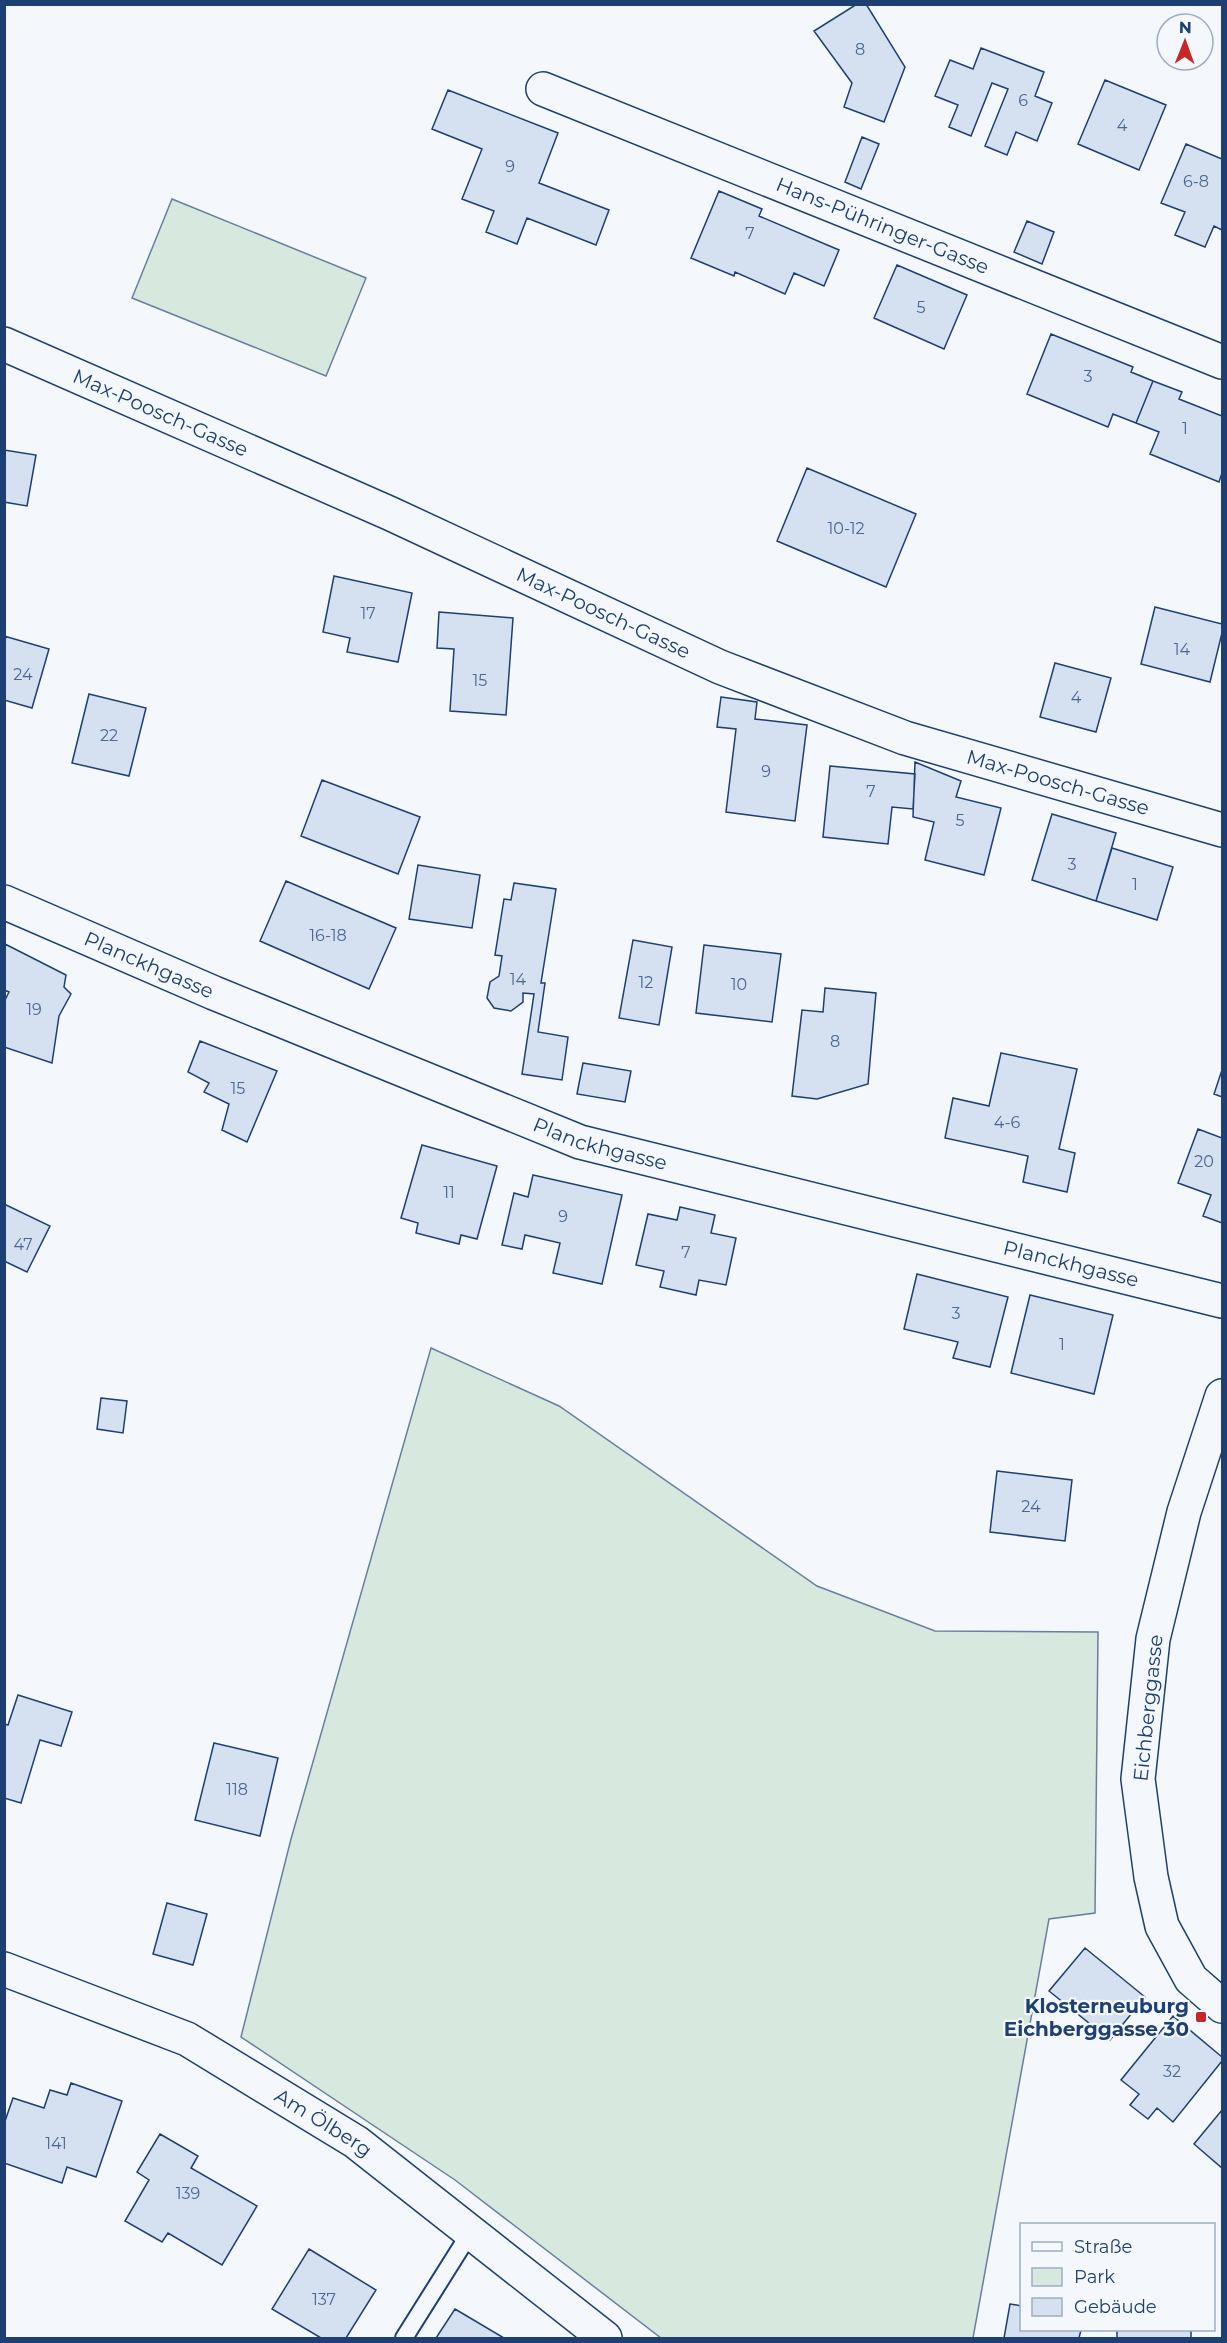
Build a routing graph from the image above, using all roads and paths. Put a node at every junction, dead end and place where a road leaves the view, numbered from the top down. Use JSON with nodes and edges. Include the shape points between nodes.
{"nodes":[{"id":1,"x":543,"y":89,"type":"dead end"},
{"id":2,"x":4,"y":344,"type":"edge"},
{"id":3,"x":1222,"y":362,"type":"edge"},
{"id":4,"x":1222,"y":831,"type":"edge"},
{"id":5,"x":4,"y":902,"type":"edge"},
{"id":6,"x":1222,"y":1300,"type":"edge"},
{"id":7,"x":1222,"y":1396,"type":"edge"},
{"id":8,"x":4,"y":1969,"type":"edge"},
{"id":9,"x":1207,"y":1979,"type":"edge"},
{"id":10,"x":1222,"y":2006,"type":"edge"},
{"id":11,"x":470,"y":2233,"type":"junction"},
{"id":12,"x":404,"y":2338,"type":"edge"},
{"id":13,"x":605,"y":2338,"type":"edge"}],
"edges":[{"from":1,"to":3,"type":"street","name":"Hans-Pühringer-Gasse"},
{"from":2,"to":4,"type":"street","name":"Max-Poosch-Gasse","via":[[389,513],[720,667],[905,738]]},
{"from":5,"to":6,"type":"street","name":"Planckhgasse","via":[[214,993],[580,1142]]},
{"from":7,"to":9,"type":"street","name":"Eichberggasse","via":[[1184,1512],[1153,1639],[1138,1779],[1161,1926]]},
{"from":8,"to":11,"type":"street","name":"Am Ölberg","via":[[187,2039],[356,2142]]},
{"from":9,"to":10,"type":"street","name":"Eichberggasse"},
{"from":11,"to":12,"type":"lane"},
{"from":11,"to":13,"type":"street","name":"Am Ölberg"}]}
